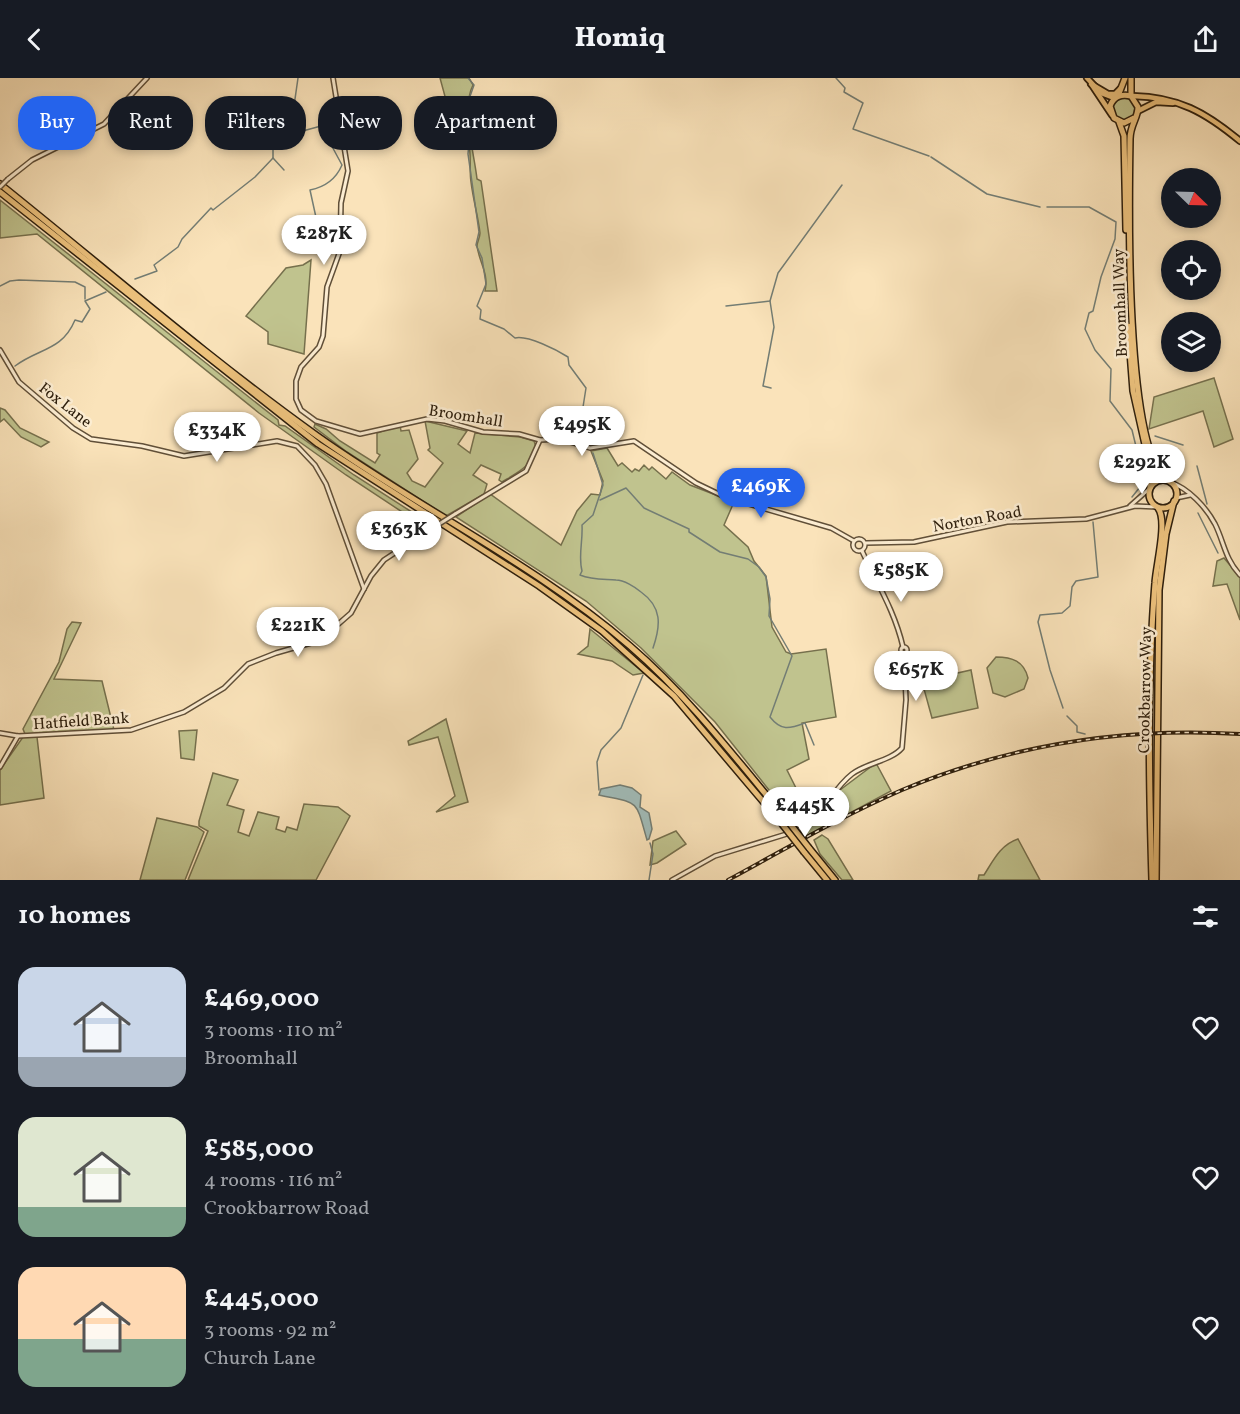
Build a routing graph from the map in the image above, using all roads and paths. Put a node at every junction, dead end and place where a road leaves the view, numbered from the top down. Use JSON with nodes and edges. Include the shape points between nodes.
{"nodes":[{"id":1,"x":147,"y":78,"type":"edge"},
{"id":2,"x":333,"y":78,"type":"edge"},
{"id":3,"x":1087,"y":78,"type":"edge"},
{"id":4,"x":1124,"y":78,"type":"edge"},
{"id":5,"x":1130,"y":81,"type":"edge"},
{"id":6,"x":1091,"y":84,"type":"junction"},
{"id":7,"x":1132,"y":96,"type":"junction"},
{"id":8,"x":1116,"y":97,"type":"junction"},
{"id":9,"x":1143,"y":97,"type":"junction"},
{"id":10,"x":1179,"y":104,"type":"junction"},
{"id":11,"x":1138,"y":111,"type":"junction"},
{"id":12,"x":1112,"y":115,"type":"junction"},
{"id":13,"x":1134,"y":118,"type":"junction"},
{"id":14,"x":1119,"y":122,"type":"junction"},
{"id":15,"x":1240,"y":141,"type":"edge"},
{"id":16,"x":0,"y":185,"type":"edge"},
{"id":17,"x":0,"y":192,"type":"edge"},
{"id":18,"x":0,"y":350,"type":"edge"},
{"id":19,"x":540,"y":440,"type":"junction"},
{"id":20,"x":1169,"y":481,"type":"junction"},
{"id":21,"x":1149,"y":488,"type":"junction"},
{"id":22,"x":1191,"y":495,"type":"junction"},
{"id":23,"x":1175,"y":500,"type":"junction"},
{"id":24,"x":1128,"y":507,"type":"junction"},
{"id":25,"x":1157,"y":507,"type":"junction"},
{"id":26,"x":854,"y":541,"type":"junction"},
{"id":27,"x":866,"y":543,"type":"junction"},
{"id":28,"x":862,"y":551,"type":"junction"},
{"id":29,"x":1240,"y":575,"type":"edge"},
{"id":30,"x":364,"y":590,"type":"junction"},
{"id":31,"x":0,"y":733,"type":"edge"},
{"id":32,"x":18,"y":736,"type":"junction"},
{"id":33,"x":0,"y":766,"type":"edge"},
{"id":34,"x":785,"y":822,"type":"junction"},
{"id":35,"x":672,"y":880,"type":"edge"},
{"id":36,"x":825,"y":880,"type":"edge"},
{"id":37,"x":835,"y":880,"type":"edge"},
{"id":38,"x":1154,"y":880,"type":"edge"}],
"edges":[{"from":1,"to":16,"type":"street","bridge":true,"via":[[104,124],[32,160]]},
{"from":2,"to":19,"type":"street","name":"Broomhall","via":[[348,166],[341,203],[340,251],[327,287],[321,342],[301,367],[295,392],[302,410],[320,422],[366,434],[402,423],[435,419],[479,431]]},
{"from":3,"to":6,"type":"main road"},
{"from":4,"to":6,"type":"main road","via":[[1119,90],[1112,94]]},
{"from":4,"to":8,"type":"highway"},
{"from":5,"to":7,"type":"highway"},
{"from":5,"to":9,"type":"main road"},
{"from":6,"to":8,"type":"main road","via":[[1106,97]]},
{"from":6,"to":12,"type":"main road"},
{"from":7,"to":8,"type":"highway"},
{"from":7,"to":9,"type":"main road"},
{"from":7,"to":11,"type":"highway"},
{"from":8,"to":12,"type":"highway","via":[[1110,106]]},
{"from":9,"to":10,"type":"main road","via":[[1170,99]]},
{"from":10,"to":11,"type":"main road","via":[[1156,102]]},
{"from":10,"to":15,"type":"main road","via":[[1207,117]]},
{"from":11,"to":13,"type":"highway"},
{"from":12,"to":14,"type":"highway"},
{"from":13,"to":14,"type":"highway"},
{"from":13,"to":20,"type":"highway","name":"Broomhall Way","via":[[1129,153],[1133,352],[1145,427],[1156,465]]},
{"from":14,"to":21,"type":"highway","name":"Broomhall Way","via":[[1124,136],[1131,377],[1150,467]]},
{"from":16,"to":34,"type":"highway","via":[[314,434],[540,580],[630,646],[688,702]]},
{"from":17,"to":34,"type":"highway","via":[[318,444],[602,631],[674,696]]},
{"from":18,"to":30,"type":"street","name":"Fox Lane","via":[[19,382],[91,439],[184,456],[277,441],[297,446],[326,484]]},
{"from":19,"to":26,"type":"street","name":"Broomhall","via":[[560,439],[590,448],[634,441],[683,475],[738,502],[831,528]]},
{"from":19,"to":30,"type":"street","name":"Hatfield Bank","bridge":true,"via":[[526,471],[384,560]]},
{"from":20,"to":21,"type":"highway","via":[[1156,481]]},
{"from":20,"to":22,"type":"street"},
{"from":20,"to":23,"type":"highway","via":[[1176,488]]},
{"from":21,"to":24,"type":"street","name":"Norton Road"},
{"from":21,"to":25,"type":"highway","via":[[1150,500]]},
{"from":22,"to":23,"type":"street"},
{"from":22,"to":29,"type":"street","via":[[1215,523],[1225,554]]},
{"from":23,"to":25,"type":"highway","via":[[1168,507]]},
{"from":23,"to":38,"type":"highway","name":"Crookbarrow Way","via":[[1159,590]]},
{"from":24,"to":25,"type":"street","name":"Norton Road"},
{"from":24,"to":27,"type":"street","name":"Norton Road","via":[[1086,519],[1007,522],[914,542]]},
{"from":25,"to":38,"type":"highway","name":"Crookbarrow Way","via":[[1163,519],[1154,586],[1149,732]]},
{"from":26,"to":27,"type":"street","name":"Norton Road","via":[[859,538]]},
{"from":26,"to":28,"type":"street","via":[[854,549]]},
{"from":27,"to":28,"type":"street"},
{"from":28,"to":35,"type":"street","via":[[869,571],[890,604],[903,647],[906,700],[902,748],[853,774],[818,815],[801,828],[715,856]]},
{"from":30,"to":32,"type":"street","name":"Hatfield Bank","via":[[351,613],[319,640],[248,664],[224,688],[183,712],[131,730]]},
{"from":31,"to":32,"type":"street","name":"Hatfield Bank"},
{"from":32,"to":33,"type":"street"},
{"from":34,"to":36,"type":"highway","bridge":true},
{"from":34,"to":37,"type":"highway","bridge":true}]}
